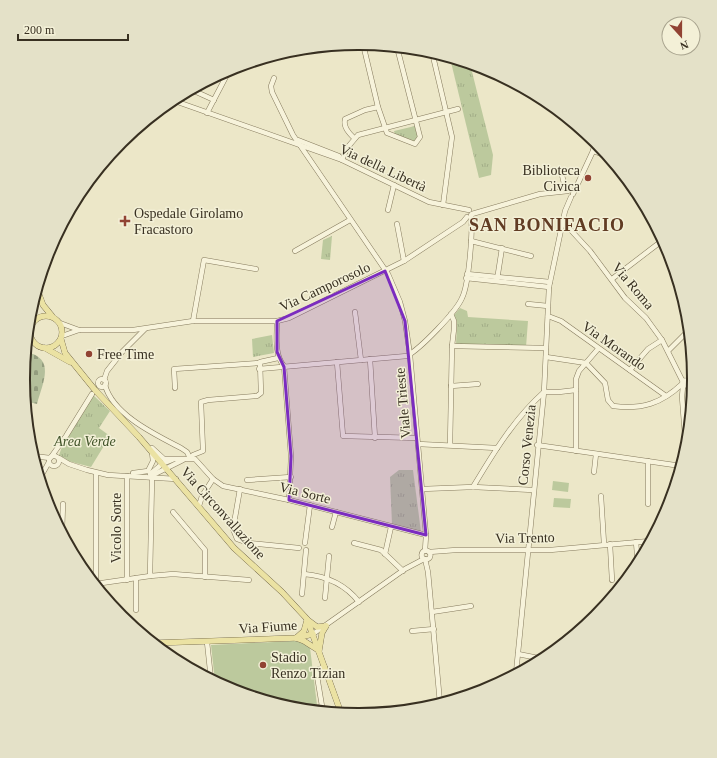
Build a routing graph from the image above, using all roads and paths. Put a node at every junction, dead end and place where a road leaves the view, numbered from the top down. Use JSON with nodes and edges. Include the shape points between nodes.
{"nodes":[{"id":1,"x":364,"y":50,"type":"edge"},
{"id":2,"x":398,"y":53,"type":"edge"},
{"id":3,"x":434,"y":60,"type":"edge"},
{"id":4,"x":274,"y":78,"type":"dead end"},
{"id":5,"x":225,"y":79,"type":"edge"},
{"id":6,"x":198,"y":93,"type":"edge"},
{"id":7,"x":214,"y":100,"type":"junction"},
{"id":8,"x":181,"y":103,"type":"edge"},
{"id":9,"x":378,"y":107,"type":"junction"},
{"id":10,"x":458,"y":109,"type":"dead end"},
{"id":11,"x":447,"y":112,"type":"junction"},
{"id":12,"x":207,"y":113,"type":"junction"},
{"id":13,"x":416,"y":120,"type":"junction"},
{"id":14,"x":385,"y":127,"type":"junction"},
{"id":15,"x":354,"y":138,"type":"junction"},
{"id":16,"x":299,"y":143,"type":"junction"},
{"id":17,"x":312,"y":148,"type":"junction"},
{"id":18,"x":593,"y":151,"type":"edge"},
{"id":19,"x":319,"y":152,"type":"junction"},
{"id":20,"x":313,"y":156,"type":"junction"},
{"id":21,"x":342,"y":159,"type":"junction"},
{"id":22,"x":313,"y":164,"type":"junction"},
{"id":23,"x":562,"y":175,"type":"dead end"},
{"id":24,"x":394,"y":185,"type":"junction"},
{"id":25,"x":569,"y":193,"type":"junction"},
{"id":26,"x":443,"y":205,"type":"junction"},
{"id":27,"x":388,"y":210,"type":"dead end"},
{"id":28,"x":470,"y":214,"type":"junction"},
{"id":29,"x":564,"y":219,"type":"junction"},
{"id":30,"x":350,"y":220,"type":"junction"},
{"id":31,"x":398,"y":224,"type":"dead end"},
{"id":32,"x":471,"y":241,"type":"junction"},
{"id":33,"x":658,"y":244,"type":"edge"},
{"id":34,"x":502,"y":248,"type":"junction"},
{"id":35,"x":295,"y":250,"type":"dead end"},
{"id":36,"x":531,"y":256,"type":"dead end"},
{"id":37,"x":404,"y":262,"type":"junction"},
{"id":38,"x":256,"y":269,"type":"dead end"},
{"id":39,"x":386,"y":271,"type":"junction"},
{"id":40,"x":466,"y":276,"type":"junction"},
{"id":41,"x":497,"y":279,"type":"junction"},
{"id":42,"x":612,"y":279,"type":"junction"},
{"id":43,"x":549,"y":285,"type":"junction"},
{"id":44,"x":40,"y":297,"type":"edge"},
{"id":45,"x":528,"y":304,"type":"dead end"},
{"id":46,"x":548,"y":306,"type":"junction"},
{"id":47,"x":355,"y":312,"type":"dead end"},
{"id":48,"x":451,"y":314,"type":"junction"},
{"id":49,"x":52,"y":316,"type":"junction"},
{"id":50,"x":548,"y":316,"type":"junction"},
{"id":51,"x":35,"y":321,"type":"edge"},
{"id":52,"x":194,"y":321,"type":"junction"},
{"id":53,"x":277,"y":321,"type":"junction"},
{"id":54,"x":60,"y":323,"type":"junction"},
{"id":55,"x":145,"y":329,"type":"junction"},
{"id":56,"x":79,"y":330,"type":"junction"},
{"id":57,"x":684,"y":335,"type":"edge"},
{"id":58,"x":61,"y":338,"type":"junction"},
{"id":59,"x":33,"y":340,"type":"edge"},
{"id":60,"x":662,"y":340,"type":"junction"},
{"id":61,"x":452,"y":346,"type":"junction"},
{"id":62,"x":42,"y":347,"type":"junction"},
{"id":63,"x":546,"y":348,"type":"junction"},
{"id":64,"x":598,"y":349,"type":"junction"},
{"id":65,"x":668,"y":350,"type":"junction"},
{"id":66,"x":410,"y":355,"type":"junction"},
{"id":67,"x":546,"y":357,"type":"junction"},
{"id":68,"x":278,"y":358,"type":"junction"},
{"id":69,"x":370,"y":359,"type":"junction"},
{"id":70,"x":362,"y":360,"type":"junction"},
{"id":71,"x":573,"y":360,"type":"junction"},
{"id":72,"x":338,"y":362,"type":"junction"},
{"id":73,"x":259,"y":363,"type":"junction"},
{"id":74,"x":586,"y":363,"type":"junction"},
{"id":75,"x":73,"y":364,"type":"junction"},
{"id":76,"x":284,"y":366,"type":"junction"},
{"id":77,"x":259,"y":369,"type":"junction"},
{"id":78,"x":630,"y":370,"type":"junction"},
{"id":79,"x":579,"y":371,"type":"junction"},
{"id":80,"x":687,"y":381,"type":"edge"},
{"id":81,"x":684,"y":383,"type":"junction"},
{"id":82,"x":478,"y":384,"type":"dead end"},
{"id":83,"x":451,"y":386,"type":"junction"},
{"id":84,"x":175,"y":388,"type":"dead end"},
{"id":85,"x":576,"y":390,"type":"junction"},
{"id":86,"x":544,"y":392,"type":"junction"},
{"id":87,"x":672,"y":393,"type":"junction"},
{"id":88,"x":92,"y":394,"type":"dead end"},
{"id":89,"x":682,"y":394,"type":"junction"},
{"id":90,"x":666,"y":396,"type":"junction"},
{"id":91,"x":685,"y":412,"type":"edge"},
{"id":92,"x":375,"y":438,"type":"junction"},
{"id":93,"x":417,"y":438,"type":"junction"},
{"id":94,"x":418,"y":444,"type":"junction"},
{"id":95,"x":146,"y":445,"type":"junction"},
{"id":96,"x":537,"y":445,"type":"junction"},
{"id":97,"x":450,"y":446,"type":"junction"},
{"id":98,"x":59,"y":447,"type":"junction"},
{"id":99,"x":496,"y":448,"type":"junction"},
{"id":100,"x":576,"y":451,"type":"junction"},
{"id":101,"x":151,"y":452,"type":"junction"},
{"id":102,"x":596,"y":454,"type":"junction"},
{"id":103,"x":39,"y":457,"type":"edge"},
{"id":104,"x":58,"y":458,"type":"junction"},
{"id":105,"x":176,"y":458,"type":"junction"},
{"id":106,"x":189,"y":458,"type":"junction"},
{"id":107,"x":52,"y":461,"type":"junction"},
{"id":108,"x":648,"y":461,"type":"junction"},
{"id":109,"x":69,"y":464,"type":"junction"},
{"id":110,"x":676,"y":465,"type":"edge"},
{"id":111,"x":164,"y":466,"type":"junction"},
{"id":112,"x":43,"y":472,"type":"edge"},
{"id":113,"x":594,"y":472,"type":"dead end"},
{"id":114,"x":96,"y":473,"type":"junction"},
{"id":115,"x":127,"y":476,"type":"junction"},
{"id":116,"x":151,"y":476,"type":"junction"},
{"id":117,"x":291,"y":477,"type":"junction"},
{"id":118,"x":176,"y":479,"type":"junction"},
{"id":119,"x":213,"y":479,"type":"junction"},
{"id":120,"x":247,"y":480,"type":"dead end"},
{"id":121,"x":474,"y":487,"type":"junction"},
{"id":122,"x":240,"y":489,"type":"junction"},
{"id":123,"x":422,"y":489,"type":"junction"},
{"id":124,"x":533,"y":490,"type":"junction"},
{"id":125,"x":601,"y":496,"type":"dead end"},
{"id":126,"x":289,"y":500,"type":"junction"},
{"id":127,"x":63,"y":504,"type":"dead end"},
{"id":128,"x":648,"y":504,"type":"dead end"},
{"id":129,"x":310,"y":505,"type":"junction"},
{"id":130,"x":199,"y":506,"type":"junction"},
{"id":131,"x":173,"y":512,"type":"dead end"},
{"id":132,"x":336,"y":512,"type":"junction"},
{"id":133,"x":62,"y":521,"type":"edge"},
{"id":134,"x":332,"y":527,"type":"dead end"},
{"id":135,"x":391,"y":527,"type":"junction"},
{"id":136,"x":426,"y":536,"type":"junction"},
{"id":137,"x":644,"y":541,"type":"edge"},
{"id":138,"x":636,"y":542,"type":"junction"},
{"id":139,"x":305,"y":543,"type":"dead end"},
{"id":140,"x":354,"y":543,"type":"dead end"},
{"id":141,"x":604,"y":544,"type":"junction"},
{"id":142,"x":610,"y":544,"type":"junction"},
{"id":143,"x":429,"y":545,"type":"junction"},
{"id":144,"x":299,"y":548,"type":"dead end"},
{"id":145,"x":528,"y":549,"type":"junction"},
{"id":146,"x":306,"y":550,"type":"dead end"},
{"id":147,"x":441,"y":550,"type":"junction"},
{"id":148,"x":447,"y":550,"type":"junction"},
{"id":149,"x":637,"y":553,"type":"edge"},
{"id":150,"x":385,"y":554,"type":"junction"},
{"id":151,"x":329,"y":556,"type":"dead end"},
{"id":152,"x":426,"y":556,"type":"junction"},
{"id":153,"x":412,"y":566,"type":"junction"},
{"id":154,"x":403,"y":571,"type":"junction"},
{"id":155,"x":304,"y":574,"type":"junction"},
{"id":156,"x":95,"y":575,"type":"edge"},
{"id":157,"x":150,"y":576,"type":"junction"},
{"id":158,"x":205,"y":576,"type":"junction"},
{"id":159,"x":136,"y":578,"type":"junction"},
{"id":160,"x":327,"y":578,"type":"junction"},
{"id":161,"x":127,"y":580,"type":"junction"},
{"id":162,"x":249,"y":580,"type":"dead end"},
{"id":163,"x":612,"y":580,"type":"dead end"},
{"id":164,"x":101,"y":583,"type":"edge"},
{"id":165,"x":302,"y":594,"type":"dead end"},
{"id":166,"x":324,"y":598,"type":"dead end"},
{"id":167,"x":359,"y":602,"type":"junction"},
{"id":168,"x":471,"y":606,"type":"dead end"},
{"id":169,"x":136,"y":610,"type":"dead end"},
{"id":170,"x":432,"y":612,"type":"junction"},
{"id":171,"x":307,"y":619,"type":"junction"},
{"id":172,"x":326,"y":626,"type":"junction"},
{"id":173,"x":434,"y":629,"type":"junction"},
{"id":174,"x":412,"y":631,"type":"dead end"},
{"id":175,"x":313,"y":634,"type":"junction"},
{"id":176,"x":296,"y":638,"type":"junction"},
{"id":177,"x":207,"y":642,"type":"junction"},
{"id":178,"x":164,"y":643,"type":"edge"},
{"id":179,"x":319,"y":651,"type":"junction"},
{"id":180,"x":518,"y":654,"type":"junction"},
{"id":181,"x":533,"y":657,"type":"edge"},
{"id":182,"x":326,"y":667,"type":"junction"},
{"id":183,"x":517,"y":667,"type":"edge"},
{"id":184,"x":210,"y":672,"type":"edge"},
{"id":185,"x":440,"y":697,"type":"edge"},
{"id":186,"x":322,"y":706,"type":"edge"},
{"id":187,"x":339,"y":707,"type":"edge"}],
"edges":[{"from":1,"to":9,"type":"street"},
{"from":2,"to":13,"type":"street"},
{"from":3,"to":11,"type":"street"},
{"from":4,"to":16,"type":"street","name":"Viale Trieste","via":[[271,86],[274,98]]},
{"from":5,"to":7,"type":"street"},
{"from":6,"to":7,"type":"street"},
{"from":7,"to":12,"type":"street"},
{"from":8,"to":12,"type":"street","name":"Via della Libertà"},
{"from":9,"to":14,"type":"street"},
{"from":9,"to":15,"type":"street","via":[[345,119],[346,129]]},
{"from":10,"to":11,"type":"street"},
{"from":11,"to":13,"type":"street"},
{"from":11,"to":26,"type":"street","via":[[452,137]]},
{"from":12,"to":16,"type":"street","name":"Via della Libertà"},
{"from":13,"to":14,"type":"street"},
{"from":13,"to":14,"type":"street","via":[[420,137],[418,142],[411,144],[389,135]]},
{"from":14,"to":15,"type":"street"},
{"from":15,"to":21,"type":"street"},
{"from":16,"to":17,"type":"street","name":"Via della Libertà"},
{"from":16,"to":22,"type":"street","name":"Viale Trieste"},
{"from":17,"to":19,"type":"street","name":"Via della Libertà"},
{"from":17,"to":20,"type":"street"},
{"from":17,"to":21,"type":"street"},
{"from":18,"to":25,"type":"street","via":[[578,183]]},
{"from":19,"to":20,"type":"street"},
{"from":19,"to":21,"type":"street","name":"Via della Libertà"},
{"from":20,"to":22,"type":"street"},
{"from":21,"to":24,"type":"street","name":"Via della Libertà"},
{"from":22,"to":30,"type":"street","name":"Viale Trieste"},
{"from":23,"to":25,"type":"street"},
{"from":24,"to":26,"type":"street","name":"Via della Libertà","via":[[429,202]]},
{"from":24,"to":27,"type":"street"},
{"from":25,"to":28,"type":"street","name":"Via Camporosolo","via":[[530,196]]},
{"from":25,"to":29,"type":"street","name":"Corso Venezia"},
{"from":26,"to":28,"type":"street","name":"Via della Libertà"},
{"from":28,"to":32,"type":"street"},
{"from":28,"to":37,"type":"street","name":"Via Camporosolo","via":[[463,222]]},
{"from":29,"to":42,"type":"street","name":"Via Roma","via":[[567,226]]},
{"from":29,"to":43,"type":"street","name":"Corso Venezia"},
{"from":30,"to":35,"type":"street"},
{"from":30,"to":39,"type":"street","name":"Viale Trieste"},
{"from":31,"to":37,"type":"street"},
{"from":32,"to":34,"type":"street"},
{"from":32,"to":40,"type":"street"},
{"from":33,"to":42,"type":"street"},
{"from":34,"to":36,"type":"street"},
{"from":34,"to":41,"type":"street"},
{"from":37,"to":39,"type":"street","name":"Via Camporosolo"},
{"from":38,"to":52,"type":"street","via":[[204,260]]},
{"from":39,"to":53,"type":"street","name":"Via Camporosolo","via":[[289,318]]},
{"from":39,"to":66,"type":"street","name":"Viale Trieste","via":[[404,312]]},
{"from":40,"to":41,"type":"street"},
{"from":40,"to":48,"type":"street","via":[[463,297]]},
{"from":41,"to":43,"type":"street"},
{"from":42,"to":60,"type":"street","name":"Via Roma"},
{"from":43,"to":46,"type":"street","name":"Corso Venezia"},
{"from":44,"to":49,"type":"main road","via":[[47,313]]},
{"from":45,"to":46,"type":"street"},
{"from":46,"to":50,"type":"street","name":"Corso Venezia"},
{"from":47,"to":70,"type":"street"},
{"from":48,"to":61,"type":"street","via":[[454,321]]},
{"from":48,"to":66,"type":"street"},
{"from":49,"to":51,"type":"main road","via":[[42,316]]},
{"from":49,"to":54,"type":"main road"},
{"from":50,"to":63,"type":"street","name":"Corso Venezia"},
{"from":50,"to":64,"type":"street","name":"Via Morando","via":[[561,322]]},
{"from":52,"to":53,"type":"street","name":"Via Camporosolo"},
{"from":52,"to":55,"type":"street","name":"Via Camporosolo"},
{"from":53,"to":68,"type":"street"},
{"from":54,"to":56,"type":"street","name":"Via Camporosolo"},
{"from":54,"to":58,"type":"main road","via":[[63,329]]},
{"from":55,"to":56,"type":"street","name":"Via Camporosolo"},
{"from":55,"to":106,"type":"street","name":"Via Sorte","via":[[122,352],[108,371],[105,382],[109,394],[133,420],[187,452]]},
{"from":56,"to":58,"type":"street","name":"Via Camporosolo"},
{"from":57,"to":65,"type":"street"},
{"from":58,"to":62,"type":"main road","via":[[53,346]]},
{"from":58,"to":75,"type":"main road","name":"Via Circonvallazione","via":[[62,348]]},
{"from":59,"to":62,"type":"main road"},
{"from":60,"to":65,"type":"street","name":"Via Roma"},
{"from":60,"to":78,"type":"street","via":[[648,349]]},
{"from":61,"to":63,"type":"street"},
{"from":61,"to":83,"type":"street"},
{"from":62,"to":75,"type":"main road","name":"Via Circonvallazione"},
{"from":63,"to":67,"type":"street","name":"Corso Venezia"},
{"from":64,"to":74,"type":"street"},
{"from":64,"to":78,"type":"street","name":"Via Morando"},
{"from":65,"to":81,"type":"street","name":"Via Roma"},
{"from":66,"to":69,"type":"street"},
{"from":66,"to":93,"type":"street","name":"Viale Trieste"},
{"from":67,"to":71,"type":"street"},
{"from":67,"to":86,"type":"street","name":"Corso Venezia"},
{"from":68,"to":73,"type":"street"},
{"from":68,"to":76,"type":"street"},
{"from":69,"to":70,"type":"street"},
{"from":69,"to":92,"type":"street"},
{"from":70,"to":72,"type":"street"},
{"from":71,"to":74,"type":"street"},
{"from":71,"to":79,"type":"street"},
{"from":72,"to":76,"type":"street"},
{"from":72,"to":92,"type":"street","via":[[343,436]]},
{"from":73,"to":77,"type":"street"},
{"from":73,"to":84,"type":"street","via":[[174,369]]},
{"from":74,"to":79,"type":"street"},
{"from":74,"to":90,"type":"street","via":[[605,382],[608,400],[613,406],[653,404]]},
{"from":75,"to":95,"type":"main road","name":"Via Circonvallazione"},
{"from":76,"to":77,"type":"street"},
{"from":76,"to":117,"type":"street"},
{"from":77,"to":106,"type":"street","via":[[260,393],[257,396],[201,402],[203,452]]},
{"from":78,"to":90,"type":"street","name":"Via Morando"},
{"from":79,"to":85,"type":"street"},
{"from":80,"to":81,"type":"street"},
{"from":81,"to":87,"type":"street"},
{"from":81,"to":89,"type":"street"},
{"from":82,"to":83,"type":"street"},
{"from":83,"to":97,"type":"street"},
{"from":85,"to":86,"type":"street"},
{"from":85,"to":100,"type":"street"},
{"from":86,"to":96,"type":"street","name":"Corso Venezia"},
{"from":86,"to":99,"type":"street","via":[[525,408]]},
{"from":87,"to":89,"type":"street"},
{"from":87,"to":90,"type":"street"},
{"from":88,"to":98,"type":"street"},
{"from":89,"to":91,"type":"street"},
{"from":92,"to":93,"type":"street"},
{"from":93,"to":94,"type":"street","name":"Viale Trieste"},
{"from":94,"to":97,"type":"street"},
{"from":94,"to":123,"type":"street","name":"Viale Trieste"},
{"from":95,"to":101,"type":"main road","name":"Via Circonvallazione"},
{"from":95,"to":105,"type":"street","via":[[164,459]]},
{"from":96,"to":100,"type":"street"},
{"from":96,"to":124,"type":"street","name":"Corso Venezia"},
{"from":97,"to":99,"type":"street"},
{"from":98,"to":104,"type":"street"},
{"from":98,"to":107,"type":"street"},
{"from":99,"to":121,"type":"street"},
{"from":100,"to":102,"type":"street"},
{"from":101,"to":111,"type":"main road","name":"Via Circonvallazione"},
{"from":101,"to":115,"type":"street","via":[[153,461],[148,471],[130,473]]},
{"from":102,"to":108,"type":"street"},
{"from":102,"to":113,"type":"street"},
{"from":103,"to":107,"type":"street"},
{"from":104,"to":107,"type":"street"},
{"from":104,"to":107,"type":"street"},
{"from":104,"to":109,"type":"street"},
{"from":105,"to":106,"type":"street"},
{"from":105,"to":111,"type":"street"},
{"from":106,"to":111,"type":"street"},
{"from":106,"to":119,"type":"street","name":"Via Sorte","via":[[198,462]]},
{"from":107,"to":109,"type":"street"},
{"from":107,"to":112,"type":"street"},
{"from":108,"to":110,"type":"street"},
{"from":108,"to":128,"type":"street"},
{"from":109,"to":114,"type":"street"},
{"from":111,"to":116,"type":"street","via":[[151,472]]},
{"from":111,"to":118,"type":"main road","name":"Via Circonvallazione"},
{"from":114,"to":115,"type":"street"},
{"from":114,"to":156,"type":"street"},
{"from":115,"to":116,"type":"street"},
{"from":115,"to":161,"type":"street","name":"Vicolo Sorte"},
{"from":116,"to":118,"type":"street"},
{"from":116,"to":157,"type":"street"},
{"from":117,"to":120,"type":"street"},
{"from":117,"to":126,"type":"street"},
{"from":118,"to":130,"type":"main road","name":"Via Circonvallazione"},
{"from":119,"to":122,"type":"street","name":"Via Sorte","via":[[223,486]]},
{"from":119,"to":130,"type":"street"},
{"from":121,"to":123,"type":"street"},
{"from":121,"to":124,"type":"street"},
{"from":122,"to":126,"type":"street","name":"Via Sorte"},
{"from":122,"to":144,"type":"street","via":[[233,529],[237,540]]},
{"from":123,"to":136,"type":"street","name":"Viale Trieste"},
{"from":124,"to":145,"type":"street","name":"Corso Venezia"},
{"from":125,"to":141,"type":"street"},
{"from":126,"to":129,"type":"street","name":"Via Sorte"},
{"from":127,"to":133,"type":"street"},
{"from":129,"to":132,"type":"street","name":"Via Sorte"},
{"from":129,"to":139,"type":"street"},
{"from":130,"to":171,"type":"main road","name":"Via Circonvallazione","via":[[234,548]]},
{"from":131,"to":158,"type":"street","via":[[205,550]]},
{"from":132,"to":134,"type":"street"},
{"from":132,"to":135,"type":"street","name":"Via Sorte"},
{"from":135,"to":136,"type":"street","name":"Via Sorte"},
{"from":135,"to":150,"type":"street"},
{"from":136,"to":143,"type":"street","name":"Viale Trieste"},
{"from":136,"to":152,"type":"street","name":"Viale Trieste"},
{"from":137,"to":138,"type":"street","name":"Via Trento"},
{"from":138,"to":142,"type":"street","name":"Via Trento"},
{"from":138,"to":149,"type":"street"},
{"from":140,"to":150,"type":"street","via":[[381,550]]},
{"from":141,"to":142,"type":"street","name":"Via Trento"},
{"from":141,"to":145,"type":"street","name":"Via Trento","via":[[550,550]]},
{"from":142,"to":163,"type":"street"},
{"from":143,"to":147,"type":"street"},
{"from":143,"to":152,"type":"street","name":"Viale Trieste"},
{"from":145,"to":148,"type":"street","name":"Via Trento"},
{"from":145,"to":180,"type":"street","name":"Corso Venezia"},
{"from":146,"to":155,"type":"street"},
{"from":147,"to":148,"type":"street","name":"Via Trento"},
{"from":147,"to":152,"type":"street","name":"Via Trento"},
{"from":148,"to":152,"type":"street","name":"Via Trento"},
{"from":150,"to":154,"type":"street"},
{"from":151,"to":160,"type":"street"},
{"from":152,"to":153,"type":"street","name":"Via Fiume"},
{"from":152,"to":153,"type":"street"},
{"from":152,"to":170,"type":"street","name":"Viale Trieste"},
{"from":153,"to":154,"type":"street","name":"Via Fiume"},
{"from":154,"to":167,"type":"street","name":"Via Fiume"},
{"from":155,"to":160,"type":"street"},
{"from":155,"to":165,"type":"street"},
{"from":157,"to":158,"type":"street"},
{"from":157,"to":159,"type":"street"},
{"from":158,"to":162,"type":"street"},
{"from":159,"to":161,"type":"street"},
{"from":159,"to":169,"type":"street"},
{"from":160,"to":166,"type":"street"},
{"from":160,"to":167,"type":"street","via":[[352,594]]},
{"from":161,"to":164,"type":"street"},
{"from":167,"to":172,"type":"street","name":"Via Fiume"},
{"from":168,"to":170,"type":"street"},
{"from":170,"to":173,"type":"street","name":"Viale Trieste"},
{"from":171,"to":172,"type":"main road","via":[[317,627]]},
{"from":171,"to":175,"type":"main road","name":"Via Circonvallazione"},
{"from":171,"to":176,"type":"main road","via":[[306,626]]},
{"from":172,"to":175,"type":"street","name":"Via Fiume"},
{"from":172,"to":179,"type":"main road"},
{"from":173,"to":174,"type":"street"},
{"from":173,"to":185,"type":"street","name":"Viale Trieste"},
{"from":175,"to":176,"type":"main road","name":"Via Fiume"},
{"from":175,"to":179,"type":"main road","name":"Via Circonvallazione"},
{"from":176,"to":177,"type":"main road","name":"Via Fiume"},
{"from":176,"to":179,"type":"main road"},
{"from":177,"to":178,"type":"main road","name":"Via Fiume"},
{"from":177,"to":184,"type":"street"},
{"from":179,"to":182,"type":"main road","name":"Via Circonvallazione"},
{"from":180,"to":181,"type":"street"},
{"from":180,"to":183,"type":"street","name":"Corso Venezia"},
{"from":182,"to":186,"type":"street","via":[[316,670]]},
{"from":182,"to":187,"type":"main road","name":"Via Circonvallazione"}]}
